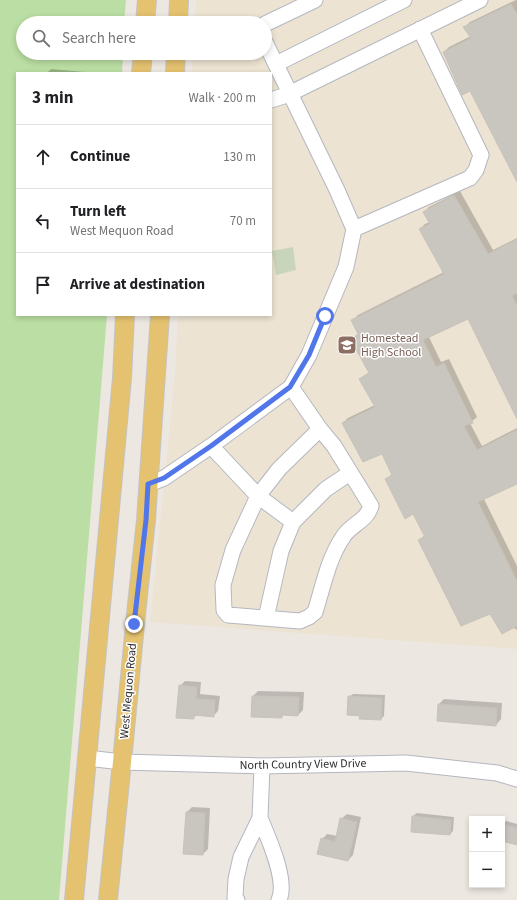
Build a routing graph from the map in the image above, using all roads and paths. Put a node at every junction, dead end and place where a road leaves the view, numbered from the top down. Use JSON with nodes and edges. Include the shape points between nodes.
{"nodes":[{"id":1,"x":147,"y":0,"type":"edge"},
{"id":2,"x":179,"y":0,"type":"edge"},
{"id":3,"x":315,"y":0,"type":"edge"},
{"id":4,"x":404,"y":0,"type":"edge"},
{"id":5,"x":480,"y":0,"type":"edge"},
{"id":6,"x":146,"y":16,"type":"edge"},
{"id":7,"x":178,"y":16,"type":"edge"},
{"id":8,"x":272,"y":21,"type":"edge"},
{"id":9,"x":420,"y":29,"type":"junction"},
{"id":10,"x":272,"y":56,"type":"edge"},
{"id":11,"x":143,"y":60,"type":"edge"},
{"id":12,"x":176,"y":60,"type":"edge"},
{"id":13,"x":276,"y":64,"type":"junction"},
{"id":14,"x":142,"y":72,"type":"edge"},
{"id":15,"x":175,"y":72,"type":"edge"},
{"id":16,"x":290,"y":94,"type":"junction"},
{"id":17,"x":272,"y":100,"type":"edge"},
{"id":18,"x":354,"y":229,"type":"junction"},
{"id":19,"x":125,"y":316,"type":"edge"},
{"id":20,"x":160,"y":316,"type":"edge"},
{"id":21,"x":290,"y":387,"type":"junction"},
{"id":22,"x":320,"y":429,"type":"junction"},
{"id":23,"x":211,"y":446,"type":"junction"},
{"id":24,"x":350,"y":473,"type":"junction"},
{"id":25,"x":148,"y":484,"type":"junction"},
{"id":26,"x":258,"y":496,"type":"junction"},
{"id":27,"x":293,"y":522,"type":"junction"},
{"id":28,"x":266,"y":618,"type":"junction"},
{"id":29,"x":87,"y":758,"type":"junction"},
{"id":30,"x":122,"y":762,"type":"junction"},
{"id":31,"x":262,"y":766,"type":"junction"},
{"id":32,"x":517,"y":779,"type":"edge"},
{"id":33,"x":260,"y":818,"type":"junction"},
{"id":34,"x":74,"y":900,"type":"edge"},
{"id":35,"x":108,"y":900,"type":"edge"},
{"id":36,"x":237,"y":900,"type":"edge"},
{"id":37,"x":279,"y":900,"type":"edge"}],
"edges":[{"from":1,"to":6,"type":"main road"},
{"from":2,"to":7,"type":"main road"},
{"from":3,"to":8,"type":"street"},
{"from":4,"to":13,"type":"street"},
{"from":5,"to":9,"type":"street"},
{"from":9,"to":16,"type":"street"},
{"from":9,"to":18,"type":"street","via":[[481,155],[470,178]]},
{"from":10,"to":13,"type":"street"},
{"from":11,"to":14,"type":"main road"},
{"from":12,"to":15,"type":"main road"},
{"from":13,"to":16,"type":"street"},
{"from":16,"to":17,"type":"street"},
{"from":16,"to":18,"type":"street"},
{"from":18,"to":21,"type":"street","via":[[346,267],[309,355]]},
{"from":19,"to":29,"type":"main road","via":[[122,378]]},
{"from":20,"to":25,"type":"main road","name":"West Mequon Road"},
{"from":21,"to":22,"type":"street"},
{"from":21,"to":23,"type":"street"},
{"from":22,"to":24,"type":"street"},
{"from":22,"to":26,"type":"street","via":[[279,469]]},
{"from":23,"to":25,"type":"street","via":[[164,478]]},
{"from":23,"to":26,"type":"street"},
{"from":24,"to":27,"type":"street","via":[[326,490]]},
{"from":24,"to":28,"type":"street","via":[[371,506],[369,514],[344,535],[333,554],[315,612],[300,621]]},
{"from":25,"to":30,"type":"main road","name":"West Mequon Road"},
{"from":26,"to":27,"type":"street"},
{"from":26,"to":28,"type":"street","via":[[233,550],[224,585],[224,610],[228,615]]},
{"from":27,"to":28,"type":"street","via":[[281,551]]},
{"from":29,"to":30,"type":"street","name":"North Country View Drive"},
{"from":29,"to":34,"type":"main road"},
{"from":30,"to":31,"type":"street","name":"North Country View Drive"},
{"from":30,"to":35,"type":"main road","name":"West Mequon Road"},
{"from":31,"to":32,"type":"street","name":"North Country View Drive","via":[[406,763],[497,773]]},
{"from":31,"to":33,"type":"street"},
{"from":33,"to":36,"type":"street","via":[[241,857],[236,879]]},
{"from":33,"to":37,"type":"street","via":[[274,851],[280,876]]}]}
